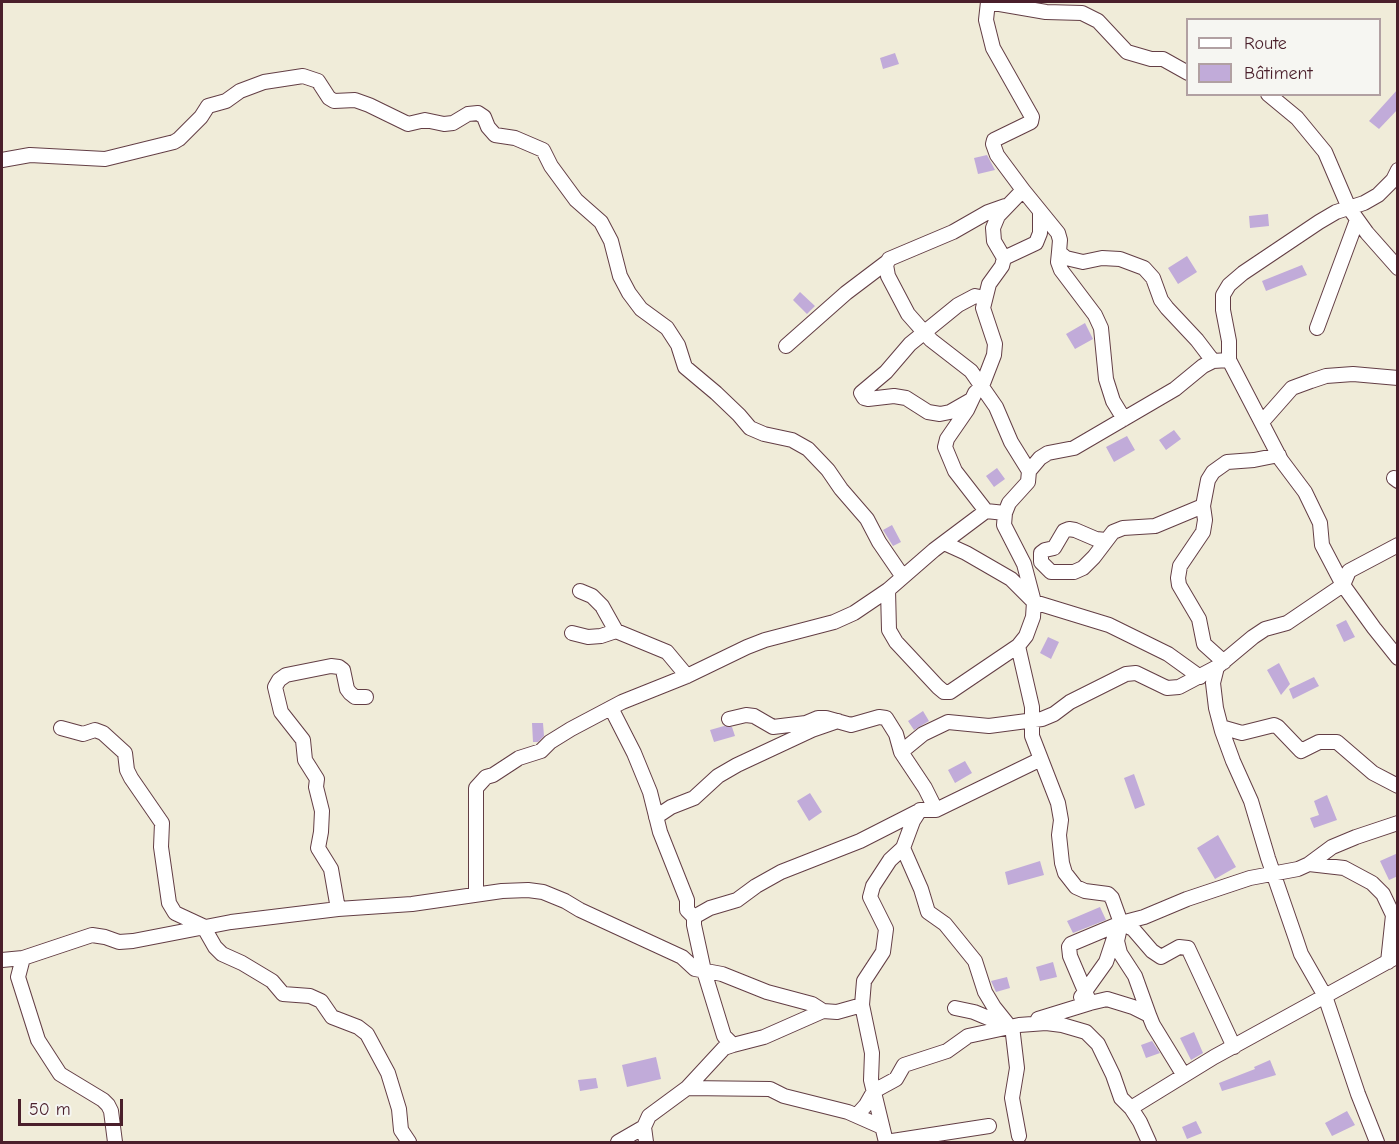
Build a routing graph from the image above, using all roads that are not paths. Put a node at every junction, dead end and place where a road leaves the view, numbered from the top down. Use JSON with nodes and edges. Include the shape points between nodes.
{"nodes":[{"id":1,"x":988,"y":2,"type":"edge"},
{"id":2,"x":1186,"y":72,"type":"edge"},
{"id":3,"x":1270,"y":96,"type":"edge"},
{"id":4,"x":2,"y":160,"type":"edge"},
{"id":5,"x":1398,"y":170,"type":"edge"},
{"id":6,"x":1023,"y":190,"type":"junction"},
{"id":7,"x":1010,"y":204,"type":"junction"},
{"id":8,"x":1349,"y":208,"type":"junction"},
{"id":9,"x":1040,"y":212,"type":"junction"},
{"id":10,"x":1357,"y":220,"type":"junction"},
{"id":11,"x":1059,"y":252,"type":"junction"},
{"id":12,"x":1004,"y":258,"type":"junction"},
{"id":13,"x":887,"y":262,"type":"junction"},
{"id":14,"x":1398,"y":268,"type":"edge"},
{"id":15,"x":985,"y":298,"type":"junction"},
{"id":16,"x":1317,"y":328,"type":"dead end"},
{"id":17,"x":924,"y":333,"type":"junction"},
{"id":18,"x":786,"y":346,"type":"dead end"},
{"id":19,"x":1229,"y":360,"type":"junction"},
{"id":20,"x":1213,"y":361,"type":"junction"},
{"id":21,"x":1398,"y":378,"type":"edge"},
{"id":22,"x":982,"y":386,"type":"junction"},
{"id":23,"x":971,"y":400,"type":"junction"},
{"id":24,"x":1124,"y":419,"type":"junction"},
{"id":25,"x":1262,"y":422,"type":"junction"},
{"id":26,"x":1278,"y":455,"type":"junction"},
{"id":27,"x":1029,"y":471,"type":"junction"},
{"id":28,"x":1203,"y":506,"type":"junction"},
{"id":29,"x":986,"y":511,"type":"junction"},
{"id":30,"x":1005,"y":513,"type":"junction"},
{"id":31,"x":1106,"y":540,"type":"junction"},
{"id":32,"x":944,"y":543,"type":"junction"},
{"id":33,"x":1398,"y":545,"type":"edge"},
{"id":34,"x":903,"y":577,"type":"junction"},
{"id":35,"x":1343,"y":585,"type":"junction"},
{"id":36,"x":888,"y":590,"type":"junction"},
{"id":37,"x":580,"y":591,"type":"dead end"},
{"id":38,"x":1034,"y":602,"type":"junction"},
{"id":39,"x":616,"y":631,"type":"junction"},
{"id":40,"x":572,"y":633,"type":"dead end"},
{"id":41,"x":1018,"y":646,"type":"junction"},
{"id":42,"x":1397,"y":656,"type":"edge"},
{"id":43,"x":1220,"y":665,"type":"junction"},
{"id":44,"x":687,"y":676,"type":"junction"},
{"id":45,"x":1200,"y":677,"type":"junction"},
{"id":46,"x":366,"y":697,"type":"dead end"},
{"id":47,"x":611,"y":708,"type":"junction"},
{"id":48,"x":729,"y":719,"type":"dead end"},
{"id":49,"x":838,"y":721,"type":"junction"},
{"id":50,"x":1031,"y":721,"type":"junction"},
{"id":51,"x":1221,"y":727,"type":"junction"},
{"id":52,"x":61,"y":728,"type":"dead end"},
{"id":53,"x":901,"y":752,"type":"junction"},
{"id":54,"x":1039,"y":760,"type":"junction"},
{"id":55,"x":1398,"y":786,"type":"edge"},
{"id":56,"x":651,"y":796,"type":"junction"},
{"id":57,"x":671,"y":807,"type":"junction"},
{"id":58,"x":920,"y":810,"type":"junction"},
{"id":59,"x":936,"y":810,"type":"junction"},
{"id":60,"x":656,"y":817,"type":"junction"},
{"id":61,"x":1398,"y":823,"type":"edge"},
{"id":62,"x":903,"y":848,"type":"junction"},
{"id":63,"x":1309,"y":864,"type":"junction"},
{"id":64,"x":1279,"y":875,"type":"junction"},
{"id":65,"x":476,"y":894,"type":"junction"},
{"id":66,"x":338,"y":909,"type":"junction"},
{"id":67,"x":694,"y":917,"type":"junction"},
{"id":68,"x":1121,"y":922,"type":"junction"},
{"id":69,"x":203,"y":927,"type":"junction"},
{"id":70,"x":23,"y":958,"type":"junction"},
{"id":71,"x":2,"y":959,"type":"edge"},
{"id":72,"x":1393,"y":959,"type":"edge"},
{"id":73,"x":704,"y":971,"type":"junction"},
{"id":74,"x":1325,"y":996,"type":"junction"},
{"id":75,"x":1088,"y":998,"type":"junction"},
{"id":76,"x":862,"y":1005,"type":"junction"},
{"id":77,"x":955,"y":1008,"type":"dead end"},
{"id":78,"x":823,"y":1011,"type":"junction"},
{"id":79,"x":1149,"y":1015,"type":"junction"},
{"id":80,"x":1014,"y":1026,"type":"junction"},
{"id":81,"x":727,"y":1043,"type":"junction"},
{"id":82,"x":1234,"y":1047,"type":"junction"},
{"id":83,"x":1183,"y":1074,"type":"junction"},
{"id":84,"x":687,"y":1088,"type":"junction"},
{"id":85,"x":874,"y":1091,"type":"junction"},
{"id":86,"x":1131,"y":1108,"type":"junction"},
{"id":87,"x":857,"y":1115,"type":"junction"},
{"id":88,"x":989,"y":1126,"type":"dead end"},
{"id":89,"x":644,"y":1127,"type":"junction"},
{"id":90,"x":882,"y":1127,"type":"junction"},
{"id":91,"x":1019,"y":1136,"type":"dead end"},
{"id":92,"x":886,"y":1142,"type":"edge"},
{"id":93,"x":115,"y":1143,"type":"edge"},
{"id":94,"x":409,"y":1143,"type":"edge"},
{"id":95,"x":618,"y":1143,"type":"edge"},
{"id":96,"x":646,"y":1143,"type":"edge"},
{"id":97,"x":1149,"y":1143,"type":"edge"},
{"id":98,"x":1377,"y":1143,"type":"edge"}],
"edges":[{"from":1,"to":2,"type":"street","via":[[1039,11],[1082,13],[1098,21],[1127,52],[1163,59]]},
{"from":1,"to":6,"type":"street","via":[[986,20],[993,48],[1032,117],[1031,122],[993,144]]},
{"from":3,"to":8,"type":"street","via":[[1297,118],[1325,152]]},
{"from":4,"to":34,"type":"street","via":[[30,155],[105,159],[174,142],[208,106],[264,82],[303,76],[318,81],[334,101],[362,102],[408,124],[425,120],[453,123],[478,113],[495,135],[516,138],[543,150],[576,200],[601,222],[629,293],[641,309],[667,328],[686,368],[750,428],[792,440],[808,449],[867,519]]},
{"from":5,"to":8,"type":"street","via":[[1378,195]]},
{"from":6,"to":7,"type":"street"},
{"from":6,"to":9,"type":"street"},
{"from":7,"to":12,"type":"street","via":[[993,228],[994,241]]},
{"from":7,"to":13,"type":"street"},
{"from":8,"to":10,"type":"street"},
{"from":8,"to":19,"type":"street","via":[[1318,222],[1229,285],[1223,296],[1223,309]]},
{"from":9,"to":11,"type":"street","via":[[1058,233]]},
{"from":9,"to":12,"type":"street","via":[[1036,243]]},
{"from":10,"to":14,"type":"street"},
{"from":10,"to":16,"type":"street"},
{"from":11,"to":20,"type":"street","via":[[1074,261],[1120,259],[1144,268],[1153,278],[1161,300]]},
{"from":11,"to":24,"type":"street","via":[[1061,270],[1101,328],[1106,379]]},
{"from":12,"to":15,"type":"street"},
{"from":13,"to":17,"type":"street","via":[[892,286]]},
{"from":13,"to":18,"type":"street"},
{"from":15,"to":17,"type":"street","via":[[975,296],[958,305]]},
{"from":15,"to":22,"type":"street","via":[[983,308],[995,344]]},
{"from":17,"to":22,"type":"street","via":[[971,371]]},
{"from":17,"to":23,"type":"street","via":[[861,396],[906,398],[928,412],[940,414]]},
{"from":19,"to":20,"type":"street"},
{"from":19,"to":25,"type":"street"},
{"from":20,"to":24,"type":"street"},
{"from":21,"to":25,"type":"street","via":[[1326,376],[1292,388]]},
{"from":22,"to":23,"type":"street"},
{"from":22,"to":27,"type":"street"},
{"from":23,"to":29,"type":"street","via":[[945,447],[955,471]]},
{"from":24,"to":27,"type":"street","via":[[1074,448],[1048,453]]},
{"from":25,"to":26,"type":"street"},
{"from":26,"to":28,"type":"street","via":[[1227,462],[1208,480]]},
{"from":26,"to":35,"type":"street","via":[[1305,492],[1320,524],[1322,544]]},
{"from":27,"to":30,"type":"street","via":[[1028,482]]},
{"from":28,"to":31,"type":"street","via":[[1155,526],[1123,528]]},
{"from":28,"to":43,"type":"street","via":[[1203,532],[1180,566],[1178,578],[1199,619],[1204,644]]},
{"from":29,"to":30,"type":"street"},
{"from":29,"to":32,"type":"street"},
{"from":30,"to":38,"type":"street","via":[[1005,525],[1024,564]]},
{"from":31,"to":31,"type":"street","via":[[1095,557],[1074,572],[1051,572],[1041,562],[1041,554],[1054,548],[1064,531],[1075,530]]},
{"from":32,"to":34,"type":"street"},
{"from":32,"to":38,"type":"street","via":[[1011,579]]},
{"from":33,"to":35,"type":"street","via":[[1349,572]]},
{"from":34,"to":36,"type":"street"},
{"from":35,"to":42,"type":"street"},
{"from":35,"to":43,"type":"street","via":[[1287,623],[1265,629]]},
{"from":36,"to":41,"type":"street","via":[[889,630],[904,653],[944,692],[950,692]]},
{"from":36,"to":44,"type":"street","via":[[854,614],[756,644]]},
{"from":37,"to":39,"type":"street","via":[[602,606]]},
{"from":38,"to":41,"type":"street","via":[[1034,617]]},
{"from":38,"to":45,"type":"street","via":[[1109,625],[1168,654]]},
{"from":39,"to":40,"type":"street","via":[[588,637]]},
{"from":39,"to":44,"type":"street","via":[[667,652]]},
{"from":41,"to":50,"type":"street","via":[[1032,707]]},
{"from":43,"to":45,"type":"street"},
{"from":43,"to":51,"type":"street","via":[[1213,683]]},
{"from":44,"to":47,"type":"street"},
{"from":45,"to":50,"type":"street","via":[[1167,688],[1136,673],[1126,674],[1054,714]]},
{"from":46,"to":66,"type":"street","via":[[350,693],[343,670],[331,666],[286,675],[275,687],[281,712],[303,740],[304,760],[316,779],[322,811],[318,848],[331,870]]},
{"from":47,"to":56,"type":"street"},
{"from":47,"to":65,"type":"street","via":[[571,729],[541,751],[519,758],[479,782],[475,800]]},
{"from":48,"to":49,"type":"street","via":[[754,716],[773,727],[818,718]]},
{"from":49,"to":53,"type":"street","via":[[851,725],[886,718]]},
{"from":49,"to":57,"type":"street","via":[[737,765],[694,798]]},
{"from":50,"to":53,"type":"street","via":[[989,726],[948,722],[923,734]]},
{"from":50,"to":54,"type":"street"},
{"from":51,"to":55,"type":"street","via":[[1242,733],[1275,725],[1301,751],[1319,742],[1337,742],[1373,773]]},
{"from":51,"to":64,"type":"street"},
{"from":52,"to":69,"type":"street","via":[[83,734],[98,731],[123,750],[131,778],[162,823],[168,903],[175,913]]},
{"from":53,"to":59,"type":"street"},
{"from":54,"to":59,"type":"street"},
{"from":54,"to":68,"type":"street","via":[[1058,803],[1065,873],[1076,887],[1112,898]]},
{"from":56,"to":57,"type":"street"},
{"from":56,"to":60,"type":"street"},
{"from":57,"to":60,"type":"street"},
{"from":58,"to":59,"type":"street"},
{"from":58,"to":62,"type":"street"},
{"from":58,"to":67,"type":"street","via":[[860,841],[782,872],[737,900]]},
{"from":60,"to":67,"type":"street","via":[[687,900],[687,910]]},
{"from":61,"to":63,"type":"street","via":[[1332,848]]},
{"from":62,"to":76,"type":"street","via":[[890,860],[870,897],[886,929],[883,952],[864,981]]},
{"from":62,"to":80,"type":"street","via":[[928,912],[945,924],[975,961],[993,1007]]},
{"from":63,"to":64,"type":"street"},
{"from":63,"to":72,"type":"street","via":[[1344,868],[1372,883],[1383,894],[1393,915]]},
{"from":64,"to":68,"type":"street","via":[[1250,878],[1144,918]]},
{"from":64,"to":74,"type":"street","via":[[1301,954]]},
{"from":65,"to":66,"type":"street","via":[[412,904]]},
{"from":65,"to":73,"type":"street","via":[[543,892]]},
{"from":66,"to":69,"type":"street"},
{"from":67,"to":73,"type":"street"},
{"from":68,"to":75,"type":"street"},
{"from":68,"to":75,"type":"street","via":[[1069,947]]},
{"from":68,"to":79,"type":"street","via":[[1120,953],[1135,976]]},
{"from":68,"to":82,"type":"street","via":[[1161,957],[1179,947],[1188,948]]},
{"from":69,"to":70,"type":"street","via":[[133,941],[119,942],[92,935]]},
{"from":69,"to":94,"type":"street","via":[[222,954],[272,981],[283,994],[321,1001],[332,1017],[367,1034],[388,1073],[401,1130]]},
{"from":70,"to":71,"type":"street"},
{"from":70,"to":93,"type":"street","via":[[18,977],[38,1040],[60,1074],[108,1105]]},
{"from":72,"to":74,"type":"street"},
{"from":73,"to":78,"type":"street","via":[[812,1004]]},
{"from":73,"to":81,"type":"street"},
{"from":74,"to":82,"type":"street"},
{"from":74,"to":98,"type":"street"},
{"from":75,"to":79,"type":"street","via":[[1107,999]]},
{"from":75,"to":80,"type":"street","via":[[1069,1011]]},
{"from":76,"to":78,"type":"street","via":[[837,1012]]},
{"from":76,"to":85,"type":"street","via":[[872,1053],[870,1074]]},
{"from":77,"to":80,"type":"street"},
{"from":78,"to":81,"type":"street","via":[[764,1037]]},
{"from":79,"to":83,"type":"street"},
{"from":80,"to":85,"type":"street","via":[[968,1036],[947,1051],[904,1065],[896,1079]]},
{"from":80,"to":86,"type":"street","via":[[1054,1024],[1086,1032],[1098,1044],[1121,1098]]},
{"from":80,"to":91,"type":"street","via":[[1017,1068],[1012,1098]]},
{"from":81,"to":84,"type":"street"},
{"from":82,"to":83,"type":"street"},
{"from":83,"to":86,"type":"street"},
{"from":84,"to":87,"type":"street","via":[[770,1089]]},
{"from":84,"to":89,"type":"street","via":[[649,1116]]},
{"from":85,"to":87,"type":"street"},
{"from":85,"to":90,"type":"street"},
{"from":86,"to":97,"type":"street"},
{"from":87,"to":90,"type":"street"},
{"from":88,"to":92,"type":"street"},
{"from":89,"to":95,"type":"street"},
{"from":89,"to":96,"type":"street"},
{"from":90,"to":92,"type":"street"}]}
